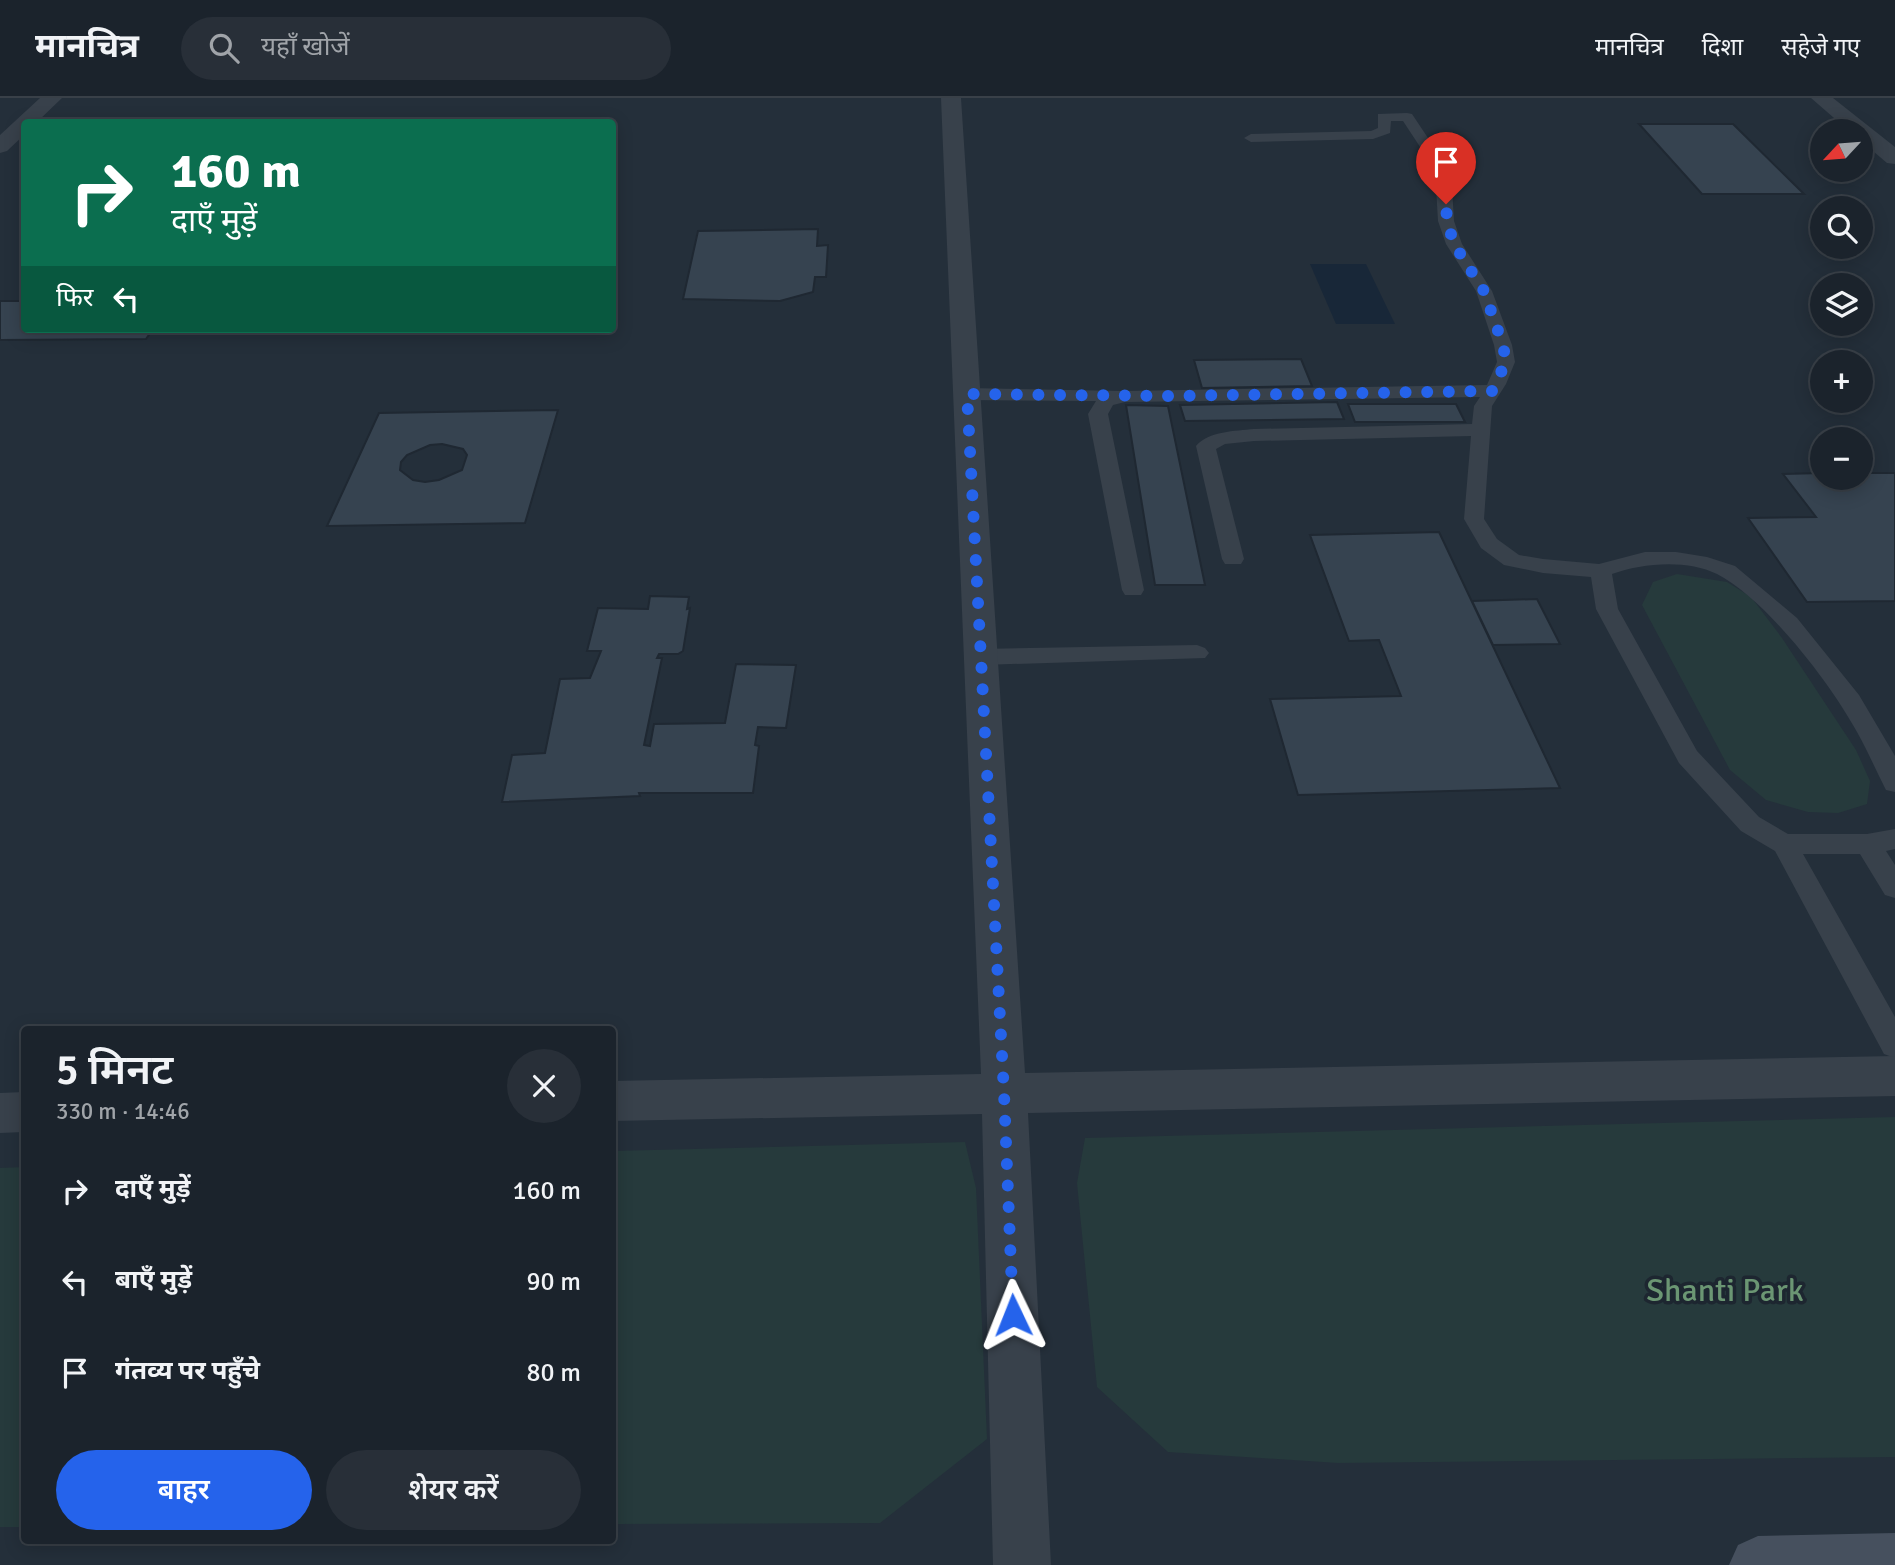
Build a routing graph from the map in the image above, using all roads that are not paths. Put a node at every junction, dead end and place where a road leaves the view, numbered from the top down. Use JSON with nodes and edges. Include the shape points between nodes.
{"nodes":[{"id":1,"x":52,"y":98,"type":"edge"},
{"id":2,"x":951,"y":98,"type":"edge"},
{"id":3,"x":1821,"y":98,"type":"edge"},
{"id":4,"x":29,"y":119,"type":"edge"},
{"id":5,"x":21,"y":127,"type":"edge"},
{"id":6,"x":1251,"y":138,"type":"dead end"},
{"id":7,"x":0,"y":147,"type":"edge"},
{"id":8,"x":1895,"y":158,"type":"edge"},
{"id":9,"x":1492,"y":391,"type":"junction"},
{"id":10,"x":967,"y":394,"type":"junction"},
{"id":11,"x":1124,"y":396,"type":"junction"},
{"id":12,"x":1483,"y":430,"type":"junction"},
{"id":13,"x":1233,"y":559,"type":"dead end"},
{"id":14,"x":1601,"y":571,"type":"junction"},
{"id":15,"x":1133,"y":590,"type":"dead end"},
{"id":16,"x":1197,"y":653,"type":"dead end"},
{"id":17,"x":981,"y":657,"type":"junction"},
{"id":18,"x":1889,"y":754,"type":"edge"},
{"id":19,"x":1895,"y":783,"type":"edge"},
{"id":20,"x":1895,"y":839,"type":"edge"},
{"id":21,"x":1784,"y":844,"type":"junction"},
{"id":22,"x":1867,"y":845,"type":"junction"},
{"id":23,"x":1895,"y":887,"type":"edge"},
{"id":24,"x":1895,"y":1045,"type":"edge"},
{"id":25,"x":1895,"y":1076,"type":"edge"},
{"id":26,"x":1004,"y":1093,"type":"junction"},
{"id":27,"x":616,"y":1101,"type":"edge"},
{"id":28,"x":21,"y":1112,"type":"edge"},
{"id":29,"x":0,"y":1113,"type":"edge"},
{"id":30,"x":1895,"y":1562,"type":"edge"},
{"id":31,"x":1022,"y":1565,"type":"edge"},
{"id":32,"x":1758,"y":1565,"type":"edge"}],
"edges":[{"from":1,"to":4,"type":"street"},
{"from":2,"to":10,"type":"street"},
{"from":3,"to":8,"type":"street"},
{"from":5,"to":7,"type":"street"},
{"from":6,"to":9,"type":"lane","via":[[1374,135],[1385,131],[1383,117],[1407,117],[1437,162],[1454,244],[1484,291],[1503,345],[1506,362]]},
{"from":9,"to":11,"type":"lane"},
{"from":9,"to":12,"type":"lane","via":[[1483,406]]},
{"from":10,"to":11,"type":"lane"},
{"from":10,"to":17,"type":"street"},
{"from":11,"to":15,"type":"lane","via":[[1106,401],[1098,414]]},
{"from":12,"to":13,"type":"lane","via":[[1254,436],[1221,439],[1206,446]]},
{"from":12,"to":14,"type":"lane","via":[[1474,519],[1489,542],[1512,560]]},
{"from":14,"to":18,"type":"lane","via":[[1662,557],[1724,568],[1763,598],[1817,654]]},
{"from":14,"to":21,"type":"lane","via":[[1607,610],[1688,757],[1751,824]]},
{"from":16,"to":17,"type":"lane"},
{"from":17,"to":26,"type":"street"},
{"from":18,"to":19,"type":"lane"},
{"from":20,"to":22,"type":"lane"},
{"from":21,"to":22,"type":"lane"},
{"from":21,"to":24,"type":"lane"},
{"from":22,"to":23,"type":"lane"},
{"from":25,"to":26,"type":"street"},
{"from":26,"to":27,"type":"street"},
{"from":26,"to":31,"type":"street"},
{"from":28,"to":29,"type":"street"},
{"from":30,"to":32,"type":"main road"}]}
